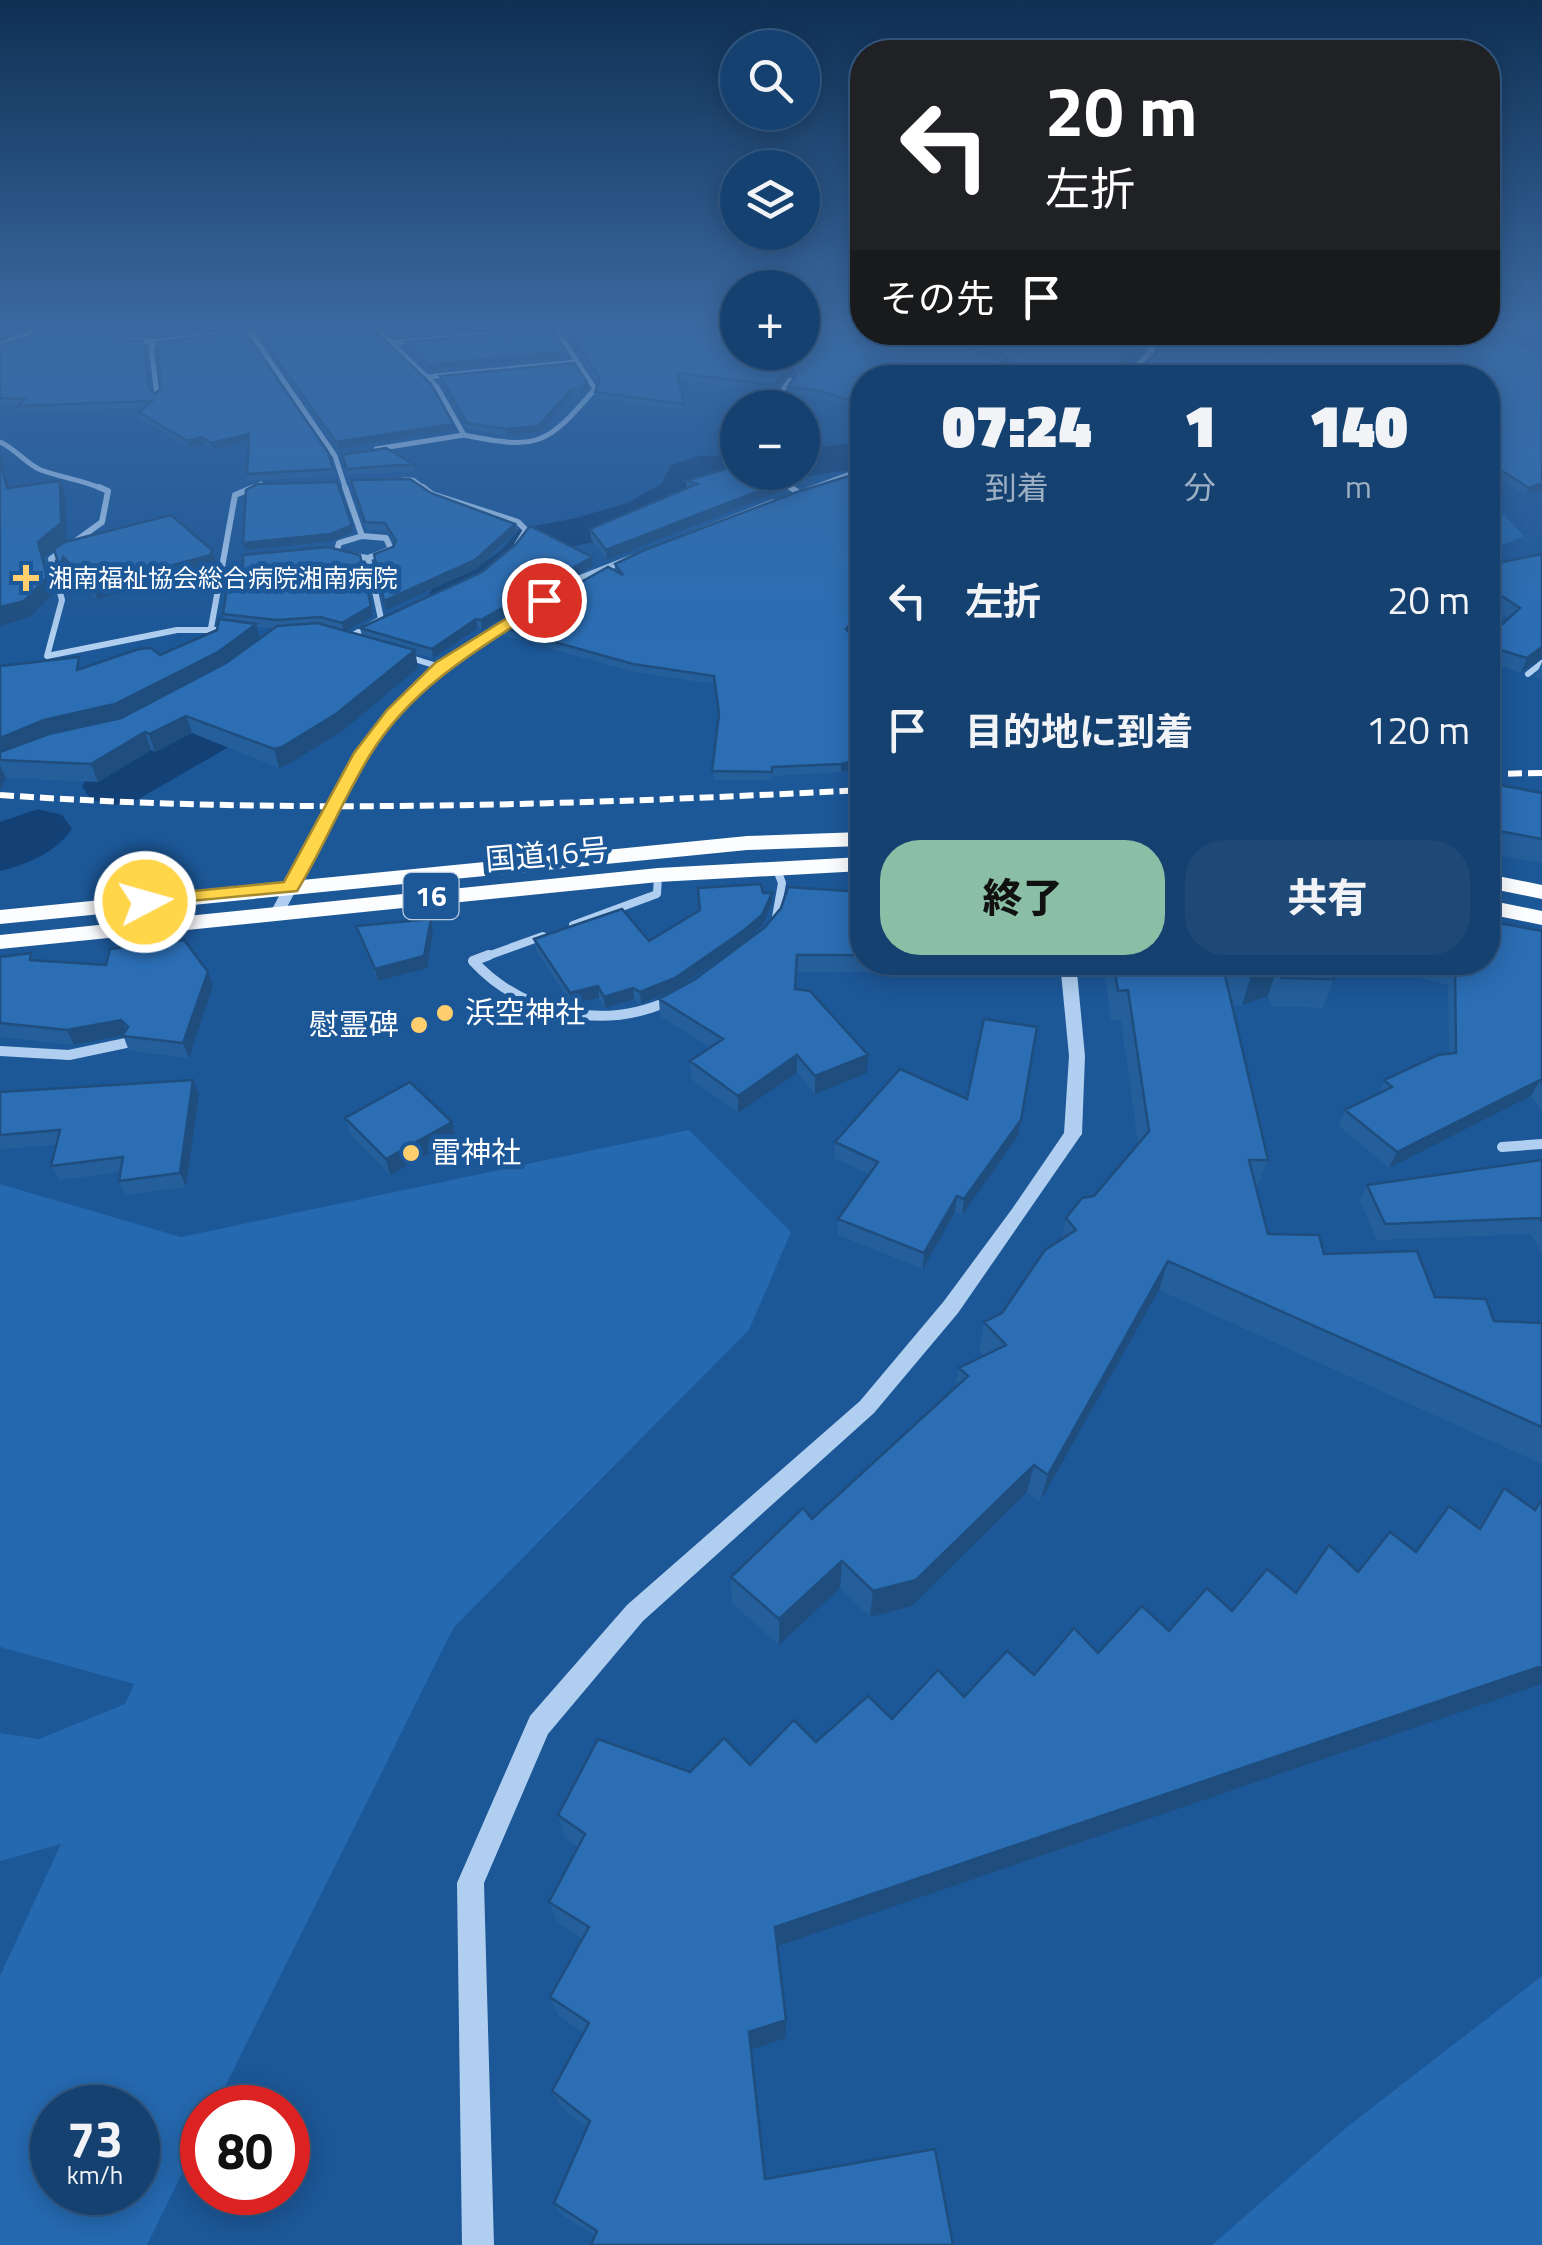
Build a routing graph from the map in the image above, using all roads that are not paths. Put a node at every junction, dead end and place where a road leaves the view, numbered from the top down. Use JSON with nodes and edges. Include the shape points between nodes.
{"nodes":[{"id":1,"x":318,"y":431,"type":"edge"},
{"id":2,"x":462,"y":431,"type":"edge"},
{"id":3,"x":553,"y":431,"type":"edge"},
{"id":4,"x":464,"y":435,"type":"junction"},
{"id":5,"x":0,"y":442,"type":"edge"},
{"id":6,"x":371,"y":450,"type":"edge"},
{"id":7,"x":353,"y":453,"type":"edge"},
{"id":8,"x":335,"y":456,"type":"junction"},
{"id":9,"x":850,"y":474,"type":"edge"},
{"id":10,"x":396,"y":481,"type":"edge"},
{"id":11,"x":328,"y":482,"type":"edge"},
{"id":12,"x":345,"y":482,"type":"junction"},
{"id":13,"x":362,"y":482,"type":"edge"},
{"id":14,"x":275,"y":484,"type":"edge"},
{"id":15,"x":794,"y":490,"type":"edge"},
{"id":16,"x":799,"y":493,"type":"junction"},
{"id":17,"x":362,"y":536,"type":"junction"},
{"id":18,"x":509,"y":554,"type":"edge"},
{"id":19,"x":368,"y":558,"type":"junction"},
{"id":20,"x":396,"y":612,"type":"edge"},
{"id":21,"x":381,"y":619,"type":"junction"},
{"id":22,"x":211,"y":628,"type":"junction"},
{"id":23,"x":245,"y":632,"type":"edge"},
{"id":24,"x":334,"y":636,"type":"edge"},
{"id":25,"x":346,"y":638,"type":"junction"},
{"id":26,"x":365,"y":644,"type":"edge"},
{"id":27,"x":402,"y":656,"type":"edge"},
{"id":28,"x":1542,"y":663,"type":"edge"},
{"id":29,"x":440,"y":667,"type":"junction"},
{"id":30,"x":1528,"y":674,"type":"edge"},
{"id":31,"x":850,"y":839,"type":"edge"},
{"id":32,"x":850,"y":864,"type":"edge"},
{"id":33,"x":775,"y":866,"type":"junction"},
{"id":34,"x":658,"y":875,"type":"junction"},
{"id":35,"x":1500,"y":884,"type":"edge"},
{"id":36,"x":290,"y":887,"type":"junction"},
{"id":37,"x":1542,"y":892,"type":"edge"},
{"id":38,"x":1500,"y":909,"type":"edge"},
{"id":39,"x":278,"y":911,"type":"junction"},
{"id":40,"x":0,"y":917,"type":"edge"},
{"id":41,"x":1542,"y":918,"type":"edge"},
{"id":42,"x":566,"y":928,"type":"edge"},
{"id":43,"x":772,"y":932,"type":"edge"},
{"id":44,"x":547,"y":934,"type":"edge"},
{"id":45,"x":0,"y":942,"type":"edge"},
{"id":46,"x":1069,"y":975,"type":"edge"},
{"id":47,"x":674,"y":998,"type":"edge"},
{"id":48,"x":126,"y":1043,"type":"edge"},
{"id":49,"x":0,"y":1051,"type":"edge"},
{"id":50,"x":1542,"y":1144,"type":"edge"},
{"id":51,"x":1502,"y":1147,"type":"dead end"},
{"id":52,"x":478,"y":2245,"type":"edge"}],
"edges":[{"from":1,"to":8,"type":"street"},
{"from":2,"to":4,"type":"street"},
{"from":3,"to":4,"type":"street","via":[[516,446]]},
{"from":4,"to":6,"type":"street"},
{"from":5,"to":22,"type":"street","via":[[38,470],[108,491],[102,522],[51,559],[62,600],[47,656]]},
{"from":7,"to":8,"type":"street"},
{"from":8,"to":12,"type":"street"},
{"from":9,"to":16,"type":"street"},
{"from":10,"to":18,"type":"street","via":[[414,480],[432,494],[518,522],[526,530]]},
{"from":11,"to":12,"type":"street"},
{"from":12,"to":13,"type":"street"},
{"from":12,"to":17,"type":"street"},
{"from":14,"to":22,"type":"street","via":[[235,494]]},
{"from":15,"to":16,"type":"street"},
{"from":16,"to":29,"type":"street","via":[[581,578]]},
{"from":17,"to":19,"type":"street","via":[[392,544]]},
{"from":17,"to":19,"type":"street","via":[[339,542],[336,553]]},
{"from":19,"to":21,"type":"street"},
{"from":20,"to":21,"type":"street"},
{"from":21,"to":25,"type":"street"},
{"from":22,"to":23,"type":"street"},
{"from":24,"to":25,"type":"street"},
{"from":25,"to":26,"type":"street"},
{"from":27,"to":29,"type":"street"},
{"from":28,"to":30,"type":"street"},
{"from":29,"to":36,"type":"street","via":[[378,730]]},
{"from":31,"to":36,"type":"highway","name":"国道16号","number":"16","via":[[747,843]]},
{"from":32,"to":33,"type":"highway","name":"国道16号","number":"16"},
{"from":33,"to":34,"type":"highway","name":"国道16号","number":"16"},
{"from":33,"to":43,"type":"street","via":[[782,883]]},
{"from":34,"to":39,"type":"highway","name":"国道16号","number":"16"},
{"from":34,"to":42,"type":"street","via":[[658,894]]},
{"from":35,"to":37,"type":"highway"},
{"from":36,"to":39,"type":"street"},
{"from":36,"to":40,"type":"highway","name":"国道16号","number":"16"},
{"from":38,"to":41,"type":"highway"},
{"from":39,"to":45,"type":"highway","name":"国道16号","number":"16"},
{"from":44,"to":47,"type":"street","via":[[472,960],[482,974],[560,1014],[607,1018],[658,1009]]},
{"from":46,"to":52,"type":"street","via":[[1078,1056],[1073,1134],[1019,1214],[867,1407],[635,1614],[539,1724],[470,1883]]},
{"from":48,"to":49,"type":"street","via":[[69,1054]]},
{"from":50,"to":51,"type":"street"}]}
